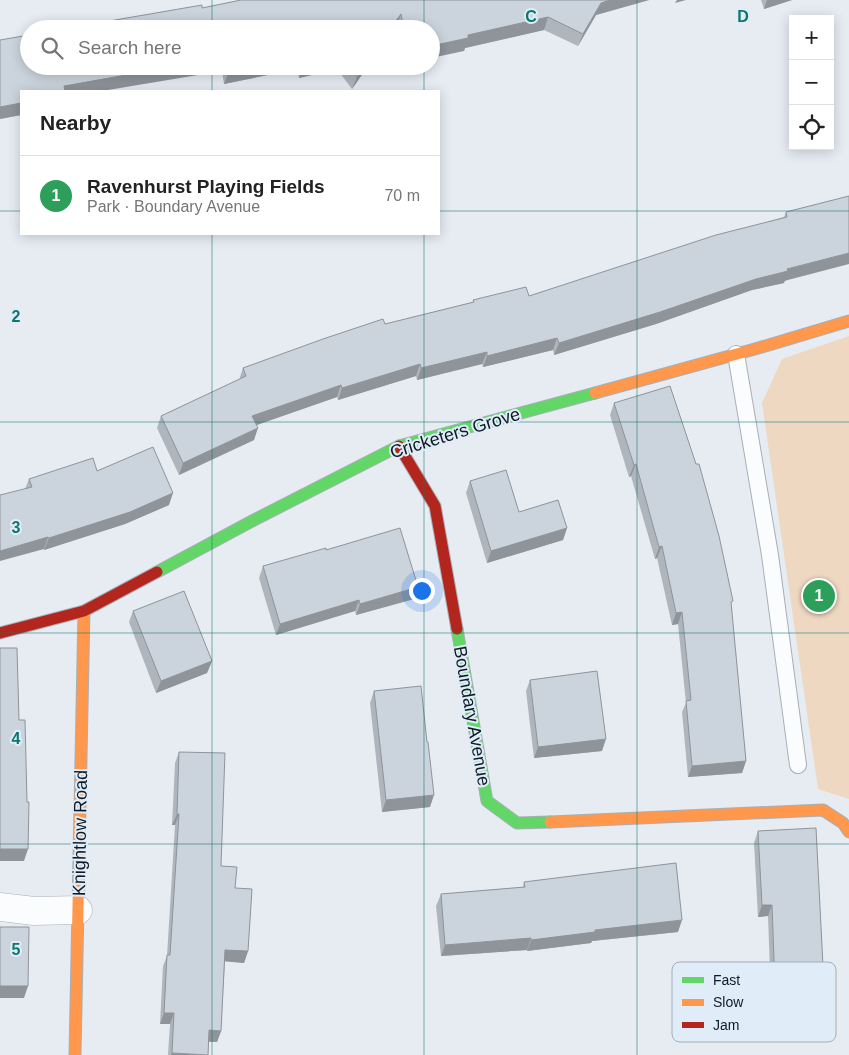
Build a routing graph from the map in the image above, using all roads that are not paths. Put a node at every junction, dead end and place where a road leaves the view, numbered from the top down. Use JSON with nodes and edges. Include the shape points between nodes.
{"nodes":[{"id":1,"x":849,"y":322,"type":"edge"},
{"id":2,"x":736,"y":354,"type":"junction"},
{"id":3,"x":399,"y":446,"type":"junction"},
{"id":4,"x":84,"y":611,"type":"junction"},
{"id":5,"x":0,"y":634,"type":"edge"},
{"id":6,"x":798,"y":765,"type":"dead end"},
{"id":7,"x":849,"y":832,"type":"edge"},
{"id":8,"x":0,"y":907,"type":"edge"},
{"id":9,"x":78,"y":910,"type":"junction"},
{"id":10,"x":75,"y":1055,"type":"edge"}],
"edges":[{"from":1,"to":2,"type":"street","name":"Cricketers Grove"},
{"from":2,"to":3,"type":"street","name":"Cricketers Grove"},
{"from":2,"to":6,"type":"lane","via":[[770,555]]},
{"from":3,"to":4,"type":"street","name":"Cricketers Grove"},
{"from":3,"to":7,"type":"street","name":"Boundary Avenue","via":[[435,506],[487,801],[517,823],[823,810],[843,823]]},
{"from":4,"to":5,"type":"street","name":"Cricketers Grove"},
{"from":4,"to":9,"type":"street","name":"Knightlow Road"},
{"from":8,"to":9,"type":"street","via":[[34,911]]},
{"from":9,"to":10,"type":"street","name":"Knightlow Road"}]}
